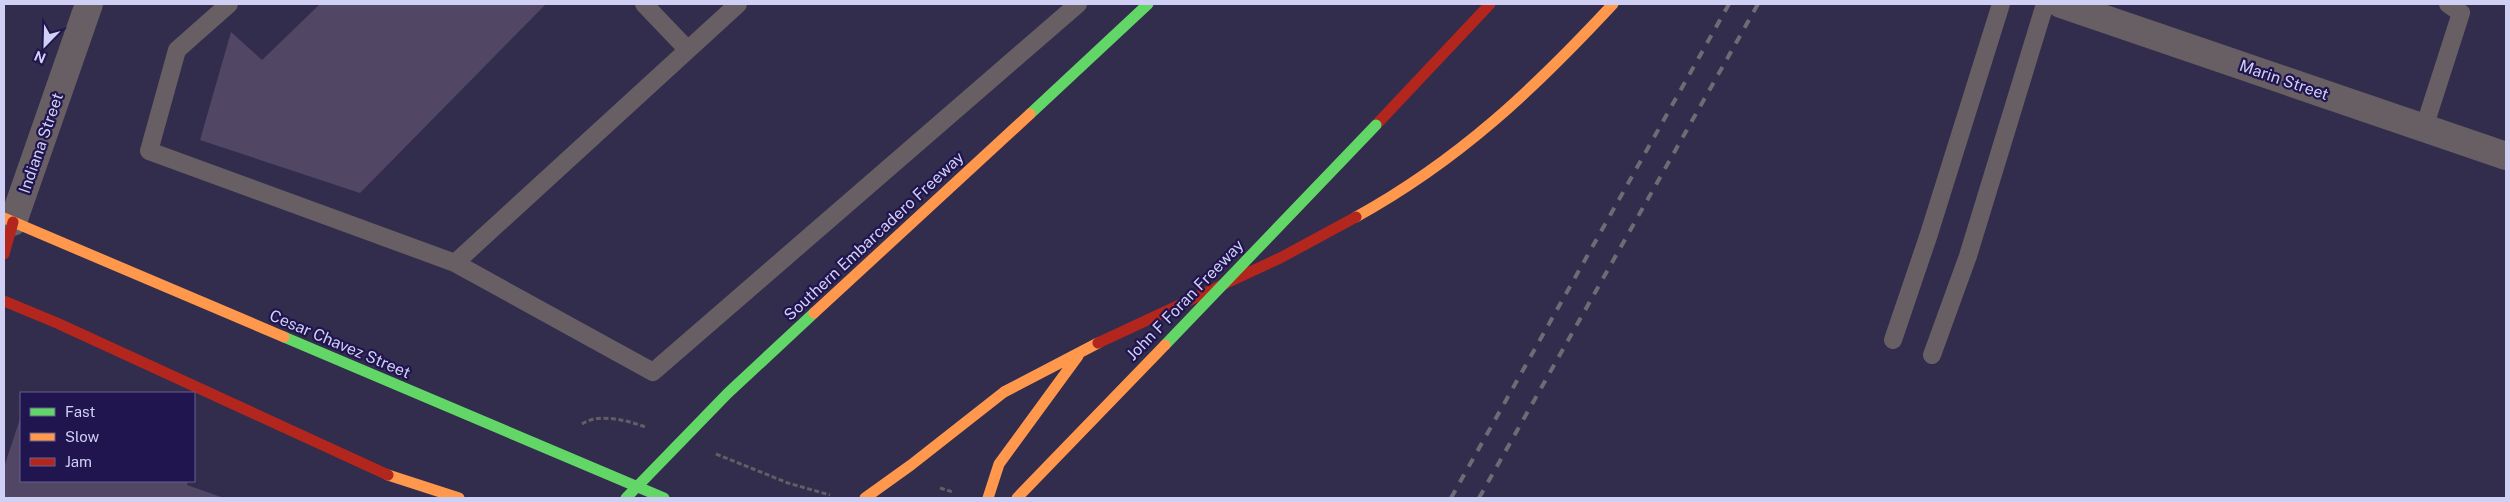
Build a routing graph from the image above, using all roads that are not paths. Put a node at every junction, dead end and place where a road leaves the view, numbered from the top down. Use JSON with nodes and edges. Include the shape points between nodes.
{"nodes":[{"id":1,"x":89,"y":4,"type":"edge"},
{"id":2,"x":229,"y":4,"type":"edge"},
{"id":3,"x":644,"y":4,"type":"edge"},
{"id":4,"x":738,"y":4,"type":"edge"},
{"id":5,"x":1078,"y":4,"type":"edge"},
{"id":6,"x":1148,"y":4,"type":"edge"},
{"id":7,"x":1490,"y":4,"type":"edge"},
{"id":8,"x":1612,"y":4,"type":"edge"},
{"id":9,"x":2001,"y":4,"type":"edge"},
{"id":10,"x":2045,"y":4,"type":"edge"},
{"id":11,"x":2061,"y":4,"type":"edge"},
{"id":12,"x":2448,"y":4,"type":"edge"},
{"id":13,"x":687,"y":49,"type":"junction"},
{"id":14,"x":2424,"y":128,"type":"junction"},
{"id":15,"x":2506,"y":156,"type":"edge"},
{"id":16,"x":9,"y":220,"type":"edge"},
{"id":17,"x":4,"y":254,"type":"edge"},
{"id":18,"x":455,"y":263,"type":"junction"},
{"id":19,"x":4,"y":302,"type":"edge"},
{"id":20,"x":1893,"y":340,"type":"dead end"},
{"id":21,"x":1081,"y":353,"type":"junction"},
{"id":22,"x":1932,"y":355,"type":"dead end"},
{"id":23,"x":383,"y":473,"type":"junction"},
{"id":24,"x":434,"y":498,"type":"edge"},
{"id":25,"x":459,"y":498,"type":"edge"},
{"id":26,"x":626,"y":498,"type":"edge"},
{"id":27,"x":664,"y":498,"type":"edge"},
{"id":28,"x":865,"y":498,"type":"edge"},
{"id":29,"x":988,"y":498,"type":"edge"},
{"id":30,"x":1017,"y":498,"type":"edge"}],
"edges":[{"from":1,"to":16,"type":"street","name":"Indiana Street"},
{"from":2,"to":18,"type":"lane","via":[[178,50],[149,151]]},
{"from":3,"to":13,"type":"lane"},
{"from":4,"to":13,"type":"lane"},
{"from":5,"to":18,"type":"lane","via":[[653,372]]},
{"from":6,"to":26,"type":"main road","name":"Southern Embarcadero Freeway","bridge":true,"via":[[728,393]]},
{"from":7,"to":30,"type":"main road","name":"John F Foran Freeway","bridge":true},
{"from":8,"to":21,"type":"main road","via":[[1565,57],[1504,114],[1430,172],[1331,232]]},
{"from":9,"to":20,"type":"lane"},
{"from":10,"to":22,"type":"lane","via":[[1968,256]]},
{"from":11,"to":14,"type":"street","name":"Marin Street"},
{"from":12,"to":14,"type":"lane","via":[[2460,13]]},
{"from":13,"to":18,"type":"lane"},
{"from":14,"to":15,"type":"street","name":"Marin Street"},
{"from":16,"to":17,"type":"main road","name":"Indiana Street"},
{"from":16,"to":27,"type":"main road","name":"Cesar Chavez Street"},
{"from":19,"to":23,"type":"main road"},
{"from":21,"to":28,"type":"main road","via":[[1019,382],[899,476]]},
{"from":21,"to":29,"type":"main road","via":[[999,464]]},
{"from":23,"to":24,"type":"main road"},
{"from":23,"to":25,"type":"main road"}]}
